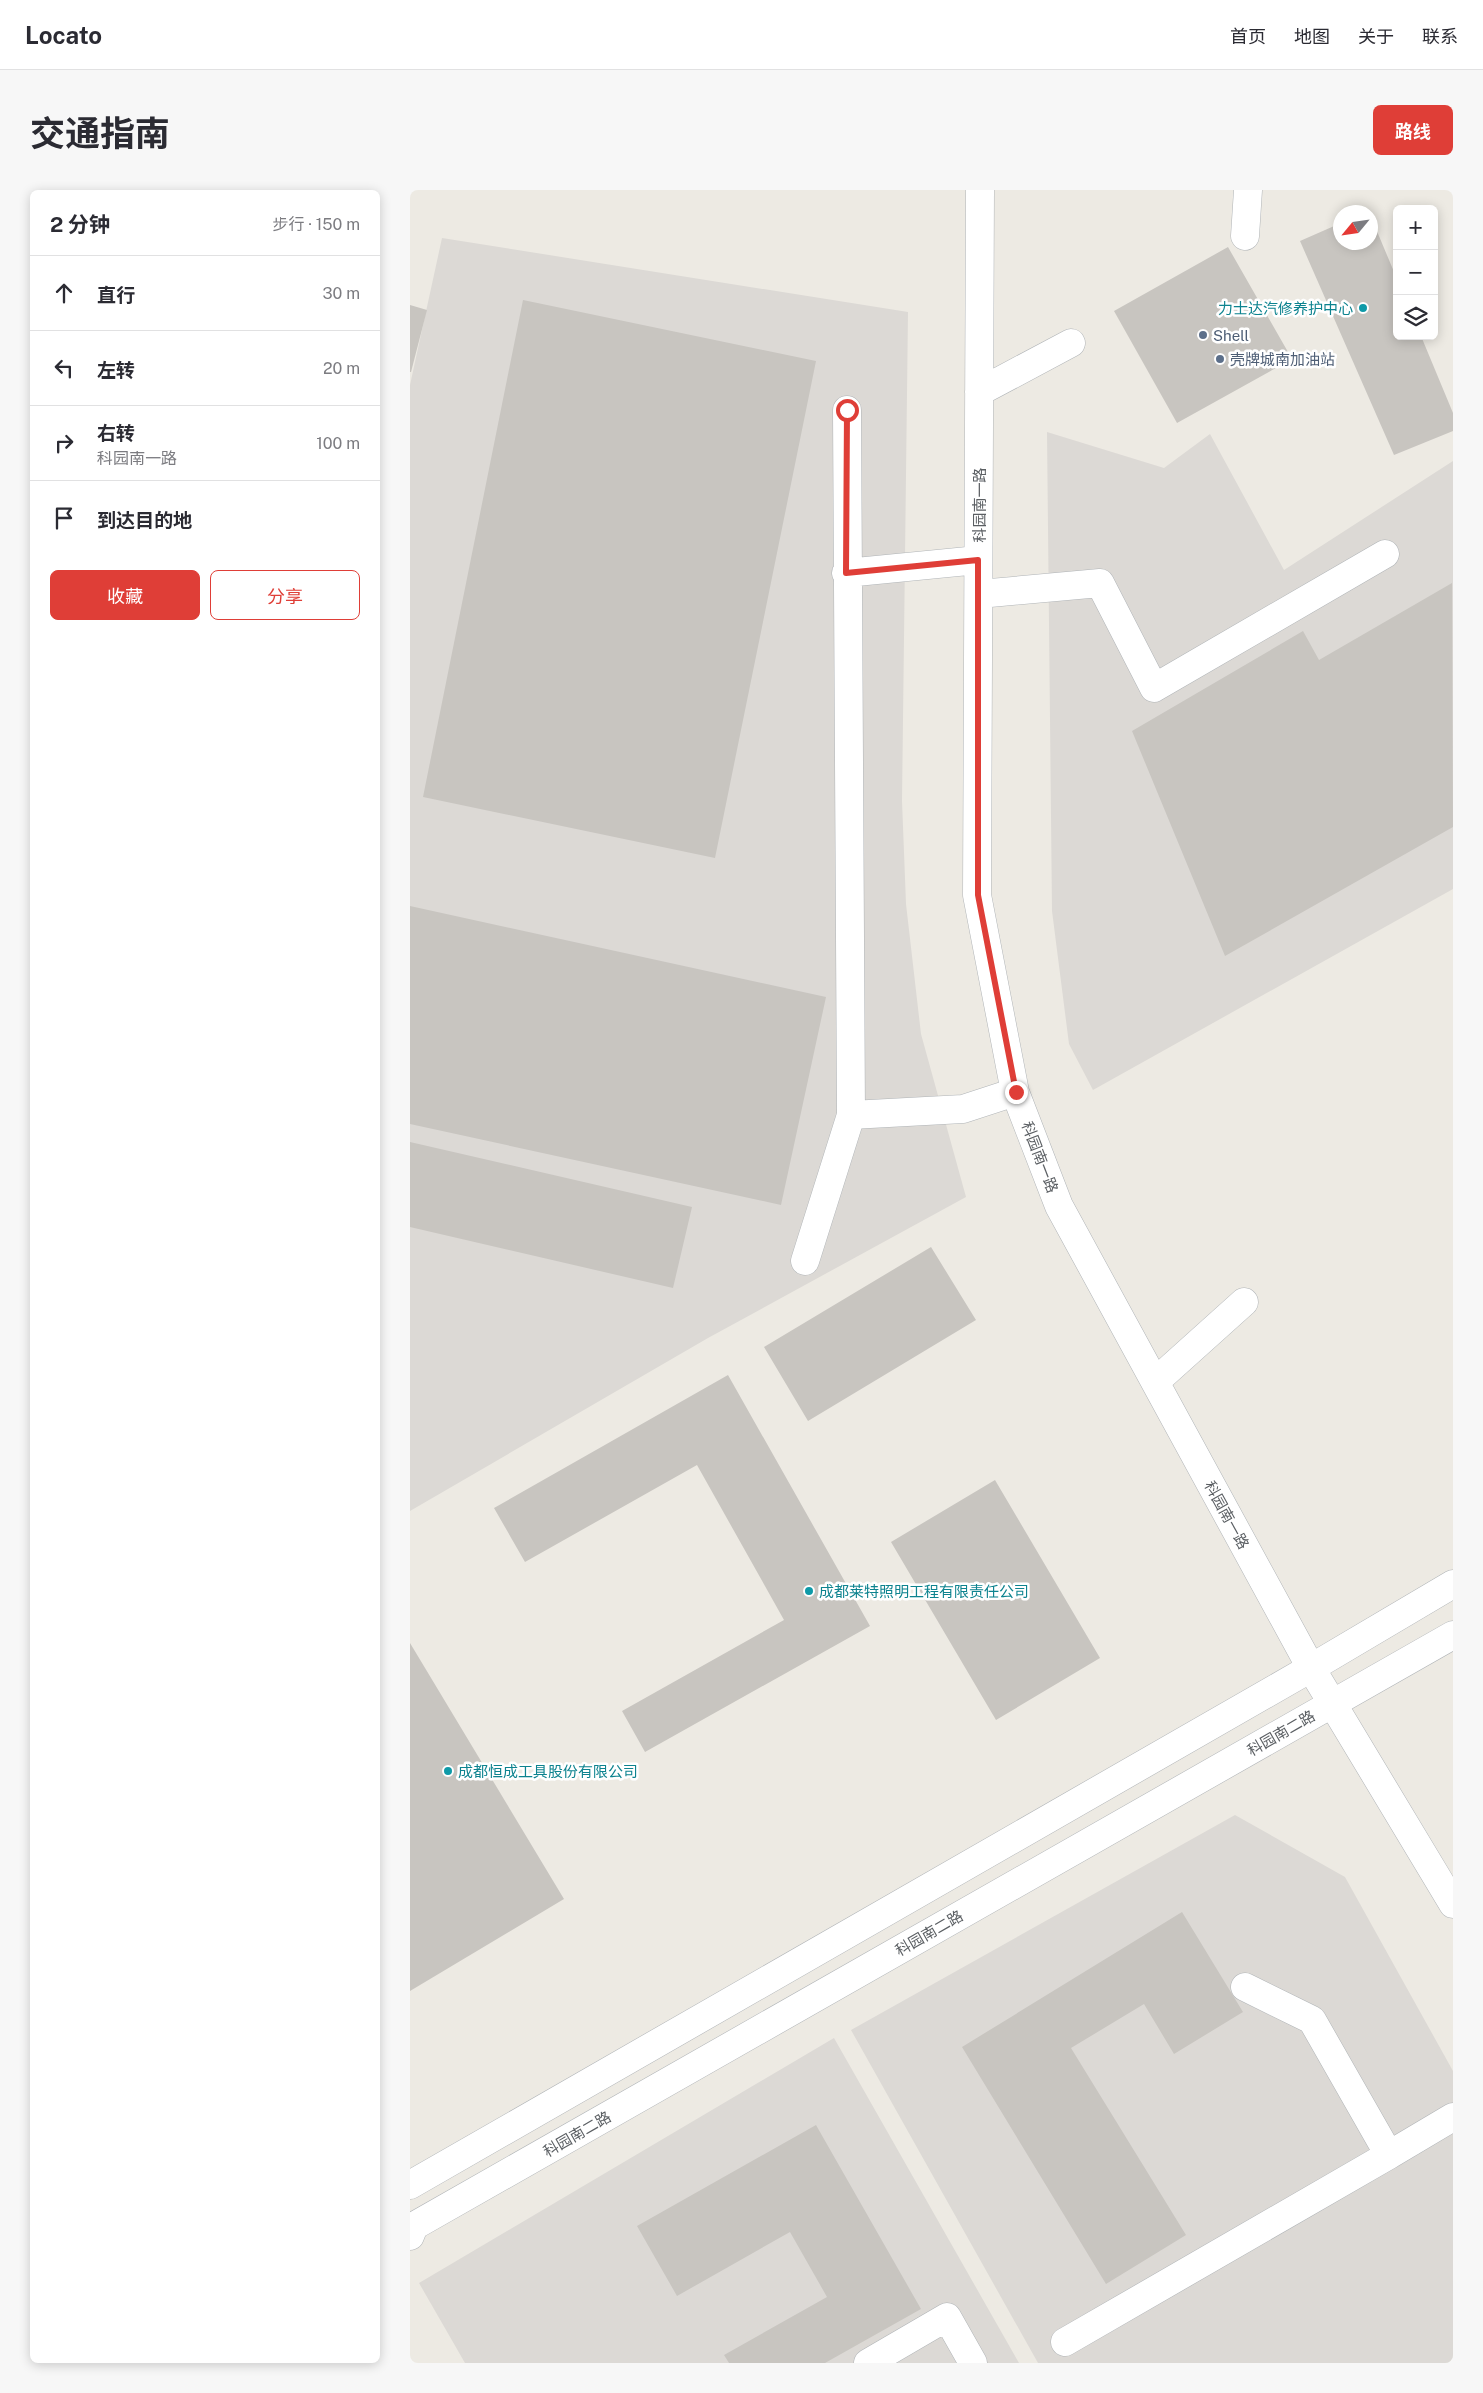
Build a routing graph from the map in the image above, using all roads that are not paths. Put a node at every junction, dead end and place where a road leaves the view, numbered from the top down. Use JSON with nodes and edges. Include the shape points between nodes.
{"nodes":[{"id":1,"x":980,"y":190,"type":"edge"},
{"id":2,"x":1248,"y":190,"type":"edge"},
{"id":3,"x":1245,"y":236,"type":"dead end"},
{"id":4,"x":1071,"y":343,"type":"dead end"},
{"id":5,"x":979,"y":392,"type":"junction"},
{"id":6,"x":847,"y":410,"type":"dead end"},
{"id":7,"x":1385,"y":554,"type":"dead end"},
{"id":8,"x":978,"y":560,"type":"junction"},
{"id":9,"x":846,"y":573,"type":"junction"},
{"id":10,"x":979,"y":594,"type":"junction"},
{"id":11,"x":1016,"y":1092,"type":"junction"},
{"id":12,"x":851,"y":1115,"type":"junction"},
{"id":13,"x":806,"y":1261,"type":"dead end"},
{"id":14,"x":1244,"y":1302,"type":"dead end"},
{"id":15,"x":1155,"y":1382,"type":"junction"},
{"id":16,"x":1453,"y":1584,"type":"edge"},
{"id":17,"x":1453,"y":1635,"type":"edge"},
{"id":18,"x":1311,"y":1668,"type":"junction"},
{"id":19,"x":1332,"y":1704,"type":"junction"},
{"id":20,"x":1453,"y":1904,"type":"edge"},
{"id":21,"x":1245,"y":1987,"type":"dead end"},
{"id":22,"x":1453,"y":2117,"type":"edge"},
{"id":23,"x":1390,"y":2155,"type":"junction"},
{"id":24,"x":410,"y":2185,"type":"edge"},
{"id":25,"x":410,"y":2236,"type":"edge"},
{"id":26,"x":1065,"y":2342,"type":"dead end"},
{"id":27,"x":868,"y":2363,"type":"edge"},
{"id":28,"x":973,"y":2363,"type":"edge"}],
"edges":[{"from":1,"to":5,"type":"street","name":"科园南一路"},
{"from":2,"to":3,"type":"street"},
{"from":4,"to":5,"type":"street"},
{"from":5,"to":8,"type":"street","name":"科园南一路"},
{"from":6,"to":9,"type":"street"},
{"from":7,"to":10,"type":"street","via":[[1154,688],[1100,583]]},
{"from":8,"to":9,"type":"street"},
{"from":8,"to":10,"type":"street","name":"科园南一路"},
{"from":9,"to":12,"type":"street"},
{"from":10,"to":11,"type":"street","name":"科园南一路","via":[[978,895]]},
{"from":11,"to":12,"type":"street","via":[[963,1108]]},
{"from":11,"to":15,"type":"street","name":"科园南一路","via":[[1059,1206]]},
{"from":12,"to":13,"type":"street"},
{"from":14,"to":15,"type":"street"},
{"from":15,"to":18,"type":"street","name":"科园南一路"},
{"from":16,"to":18,"type":"street"},
{"from":17,"to":19,"type":"street","name":"科园南二路"},
{"from":18,"to":19,"type":"street","name":"科园南一路"},
{"from":18,"to":24,"type":"street"},
{"from":19,"to":20,"type":"street","name":"科园南一路"},
{"from":19,"to":25,"type":"street","name":"科园南二路","via":[[414,2226]]},
{"from":21,"to":23,"type":"street","via":[[1312,2020]]},
{"from":22,"to":23,"type":"street"},
{"from":23,"to":26,"type":"street"},
{"from":27,"to":28,"type":"street","via":[[947,2317]]}]}
